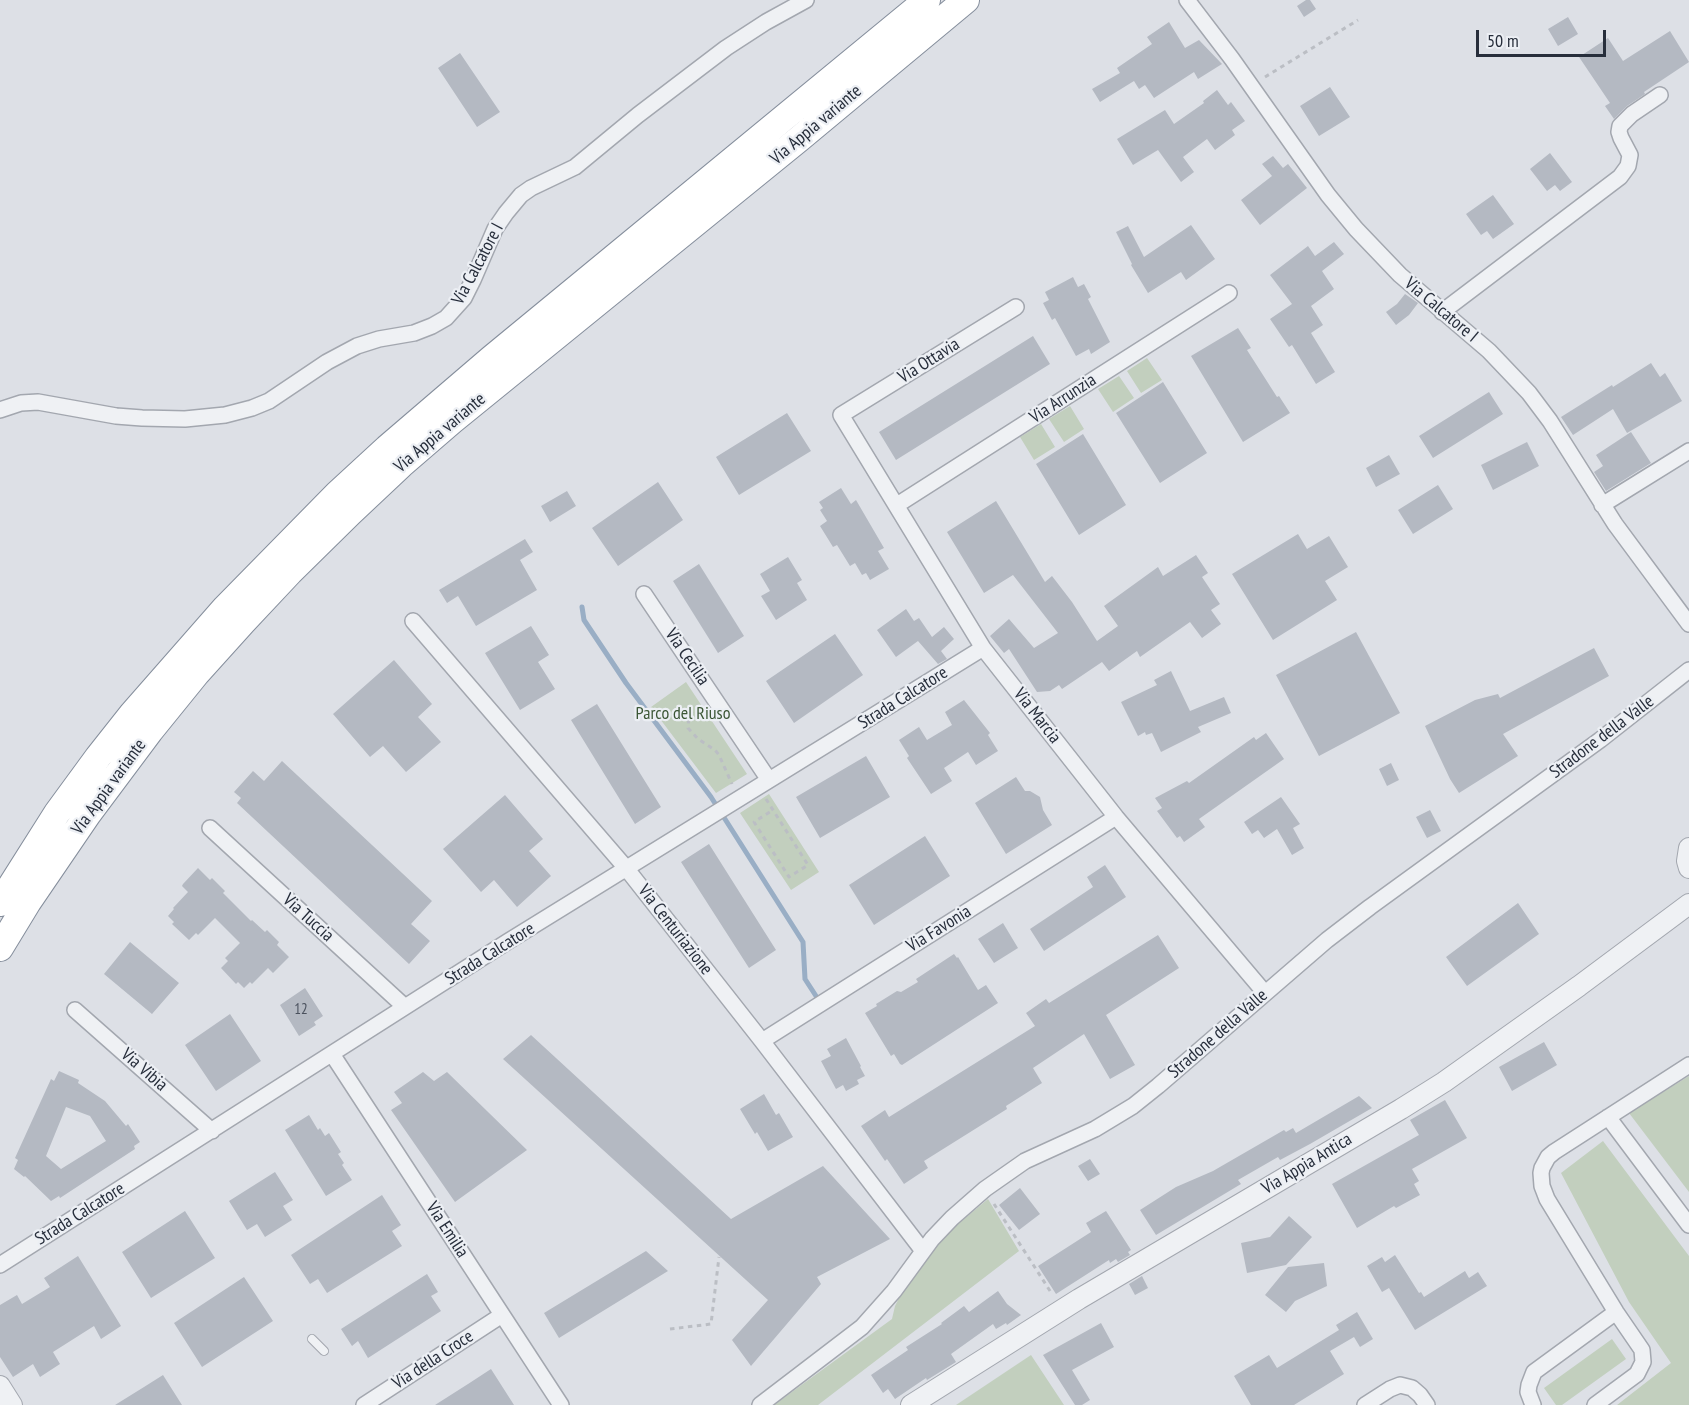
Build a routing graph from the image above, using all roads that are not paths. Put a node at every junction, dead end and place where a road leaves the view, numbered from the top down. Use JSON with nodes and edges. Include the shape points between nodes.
{"nodes":[{"id":1,"x":806,"y":0,"type":"edge"},
{"id":2,"x":927,"y":0,"type":"edge"},
{"id":3,"x":966,"y":0,"type":"edge"},
{"id":4,"x":1187,"y":0,"type":"edge"},
{"id":5,"x":1659,"y":95,"type":"dead end"},
{"id":6,"x":669,"y":228,"type":"junction"},
{"id":7,"x":1229,"y":293,"type":"dead end"},
{"id":8,"x":1016,"y":307,"type":"dead end"},
{"id":9,"x":1442,"y":312,"type":"junction"},
{"id":10,"x":0,"y":410,"type":"edge"},
{"id":11,"x":841,"y":415,"type":"joint"},
{"id":12,"x":1689,"y":451,"type":"edge"},
{"id":13,"x":897,"y":505,"type":"junction"},
{"id":14,"x":1602,"y":505,"type":"junction"},
{"id":15,"x":644,"y":594,"type":"dead end"},
{"id":16,"x":413,"y":621,"type":"dead end"},
{"id":17,"x":1689,"y":624,"type":"edge"},
{"id":18,"x":983,"y":648,"type":"junction"},
{"id":19,"x":1689,"y":670,"type":"edge"},
{"id":20,"x":764,"y":784,"type":"junction"},
{"id":21,"x":1116,"y":817,"type":"junction"},
{"id":22,"x":210,"y":828,"type":"dead end"},
{"id":23,"x":1689,"y":848,"type":"edge"},
{"id":24,"x":626,"y":868,"type":"junction"},
{"id":25,"x":1689,"y":868,"type":"edge"},
{"id":26,"x":0,"y":903,"type":"edge"},
{"id":27,"x":1689,"y":904,"type":"edge"},
{"id":28,"x":0,"y":948,"type":"edge"},
{"id":29,"x":1266,"y":993,"type":"junction"},
{"id":30,"x":405,"y":1007,"type":"junction"},
{"id":31,"x":75,"y":1010,"type":"dead end"},
{"id":32,"x":762,"y":1041,"type":"junction"},
{"id":33,"x":332,"y":1054,"type":"junction"},
{"id":34,"x":1689,"y":1065,"type":"edge"},
{"id":35,"x":1608,"y":1117,"type":"junction"},
{"id":36,"x":212,"y":1131,"type":"junction"},
{"id":37,"x":1689,"y":1225,"type":"edge"},
{"id":38,"x":923,"y":1251,"type":"junction"},
{"id":39,"x":0,"y":1265,"type":"edge"},
{"id":40,"x":1616,"y":1312,"type":"junction"},
{"id":41,"x":502,"y":1315,"type":"junction"},
{"id":42,"x":312,"y":1339,"type":"dead end"},
{"id":43,"x":324,"y":1352,"type":"dead end"},
{"id":44,"x":0,"y":1386,"type":"edge"},
{"id":45,"x":12,"y":1405,"type":"edge"},
{"id":46,"x":364,"y":1405,"type":"edge"},
{"id":47,"x":561,"y":1405,"type":"edge"},
{"id":48,"x":760,"y":1405,"type":"edge"},
{"id":49,"x":911,"y":1405,"type":"edge"},
{"id":50,"x":1365,"y":1405,"type":"edge"},
{"id":51,"x":1427,"y":1405,"type":"edge"},
{"id":52,"x":1533,"y":1405,"type":"edge"},
{"id":53,"x":1595,"y":1405,"type":"edge"}],
"edges":[{"from":1,"to":10,"type":"street","name":"Via Calcatore I","via":[[726,48],[638,114],[575,168],[521,195],[495,229],[464,298],[446,318],[432,326],[357,346],[269,401],[234,413],[185,419],[142,418],[30,402]]},
{"from":2,"to":6,"type":"highway","name":"Via Appia variante"},
{"from":3,"to":6,"type":"highway","name":"Via Appia variante","via":[[808,132]]},
{"from":4,"to":9,"type":"street","name":"Via Calcatore I","via":[[1328,195],[1400,275]]},
{"from":5,"to":9,"type":"street","via":[[1620,126],[1630,155],[1620,177]]},
{"from":6,"to":26,"type":"highway","name":"Via Appia variante","via":[[492,358],[337,494],[179,659],[98,757]]},
{"from":6,"to":28,"type":"highway","name":"Via Appia variante","via":[[426,443],[283,580],[150,731],[88,814]]},
{"from":7,"to":13,"type":"street","name":"Via Arrunzia"},
{"from":8,"to":11,"type":"street","name":"Via Ottavia"},
{"from":9,"to":14,"type":"street","name":"Via Calcatore I","via":[[1489,351],[1529,393]]},
{"from":11,"to":13,"type":"street","name":"Via Marcia"},
{"from":12,"to":14,"type":"street"},
{"from":13,"to":18,"type":"street","name":"Via Marcia"},
{"from":14,"to":17,"type":"street","name":"Via Calcatore I"},
{"from":15,"to":20,"type":"street","name":"Via Cecilia","via":[[713,696]]},
{"from":16,"to":24,"type":"street","name":"Via Centuriazione"},
{"from":18,"to":20,"type":"street","name":"Strada Calcatore"},
{"from":18,"to":21,"type":"street","name":"Via Marcia"},
{"from":19,"to":29,"type":"street","name":"Stradone della Valle","via":[[1348,924]]},
{"from":20,"to":24,"type":"street","name":"Strada Calcatore"},
{"from":21,"to":29,"type":"street","name":"Via Marcia"},
{"from":21,"to":32,"type":"street","name":"Via Favonia"},
{"from":22,"to":30,"type":"street","name":"Via Tuccia"},
{"from":23,"to":25,"type":"street"},
{"from":24,"to":30,"type":"street","name":"Strada Calcatore"},
{"from":24,"to":32,"type":"street","name":"Via Centuriazione"},
{"from":27,"to":49,"type":"street","name":"Via Appia Antica","via":[[1430,1091],[1063,1309]]},
{"from":29,"to":38,"type":"street","name":"Stradone della Valle","via":[[1133,1106],[1095,1129],[1025,1161],[985,1189]]},
{"from":30,"to":33,"type":"street","name":"Strada Calcatore"},
{"from":31,"to":36,"type":"street","name":"Via Vibia"},
{"from":32,"to":38,"type":"street","name":"Via Centuriazione"},
{"from":33,"to":36,"type":"street","name":"Strada Calcatore"},
{"from":33,"to":41,"type":"street","name":"Via Emilia"},
{"from":34,"to":35,"type":"street"},
{"from":35,"to":37,"type":"street"},
{"from":35,"to":40,"type":"street","via":[[1548,1157],[1541,1180],[1546,1198]]},
{"from":36,"to":39,"type":"street","name":"Strada Calcatore"},
{"from":38,"to":48,"type":"street","name":"Stradone della Valle","via":[[862,1327]]},
{"from":40,"to":52,"type":"street","via":[[1534,1372],[1528,1384]]},
{"from":40,"to":53,"type":"street","via":[[1642,1350],[1643,1362],[1630,1380]]},
{"from":41,"to":46,"type":"street","name":"Via della Croce"},
{"from":41,"to":47,"type":"street","name":"Via Emilia"},
{"from":42,"to":43,"type":"lane"},
{"from":44,"to":45,"type":"street"},
{"from":50,"to":51,"type":"street","via":[[1400,1385],[1412,1388]]}]}
